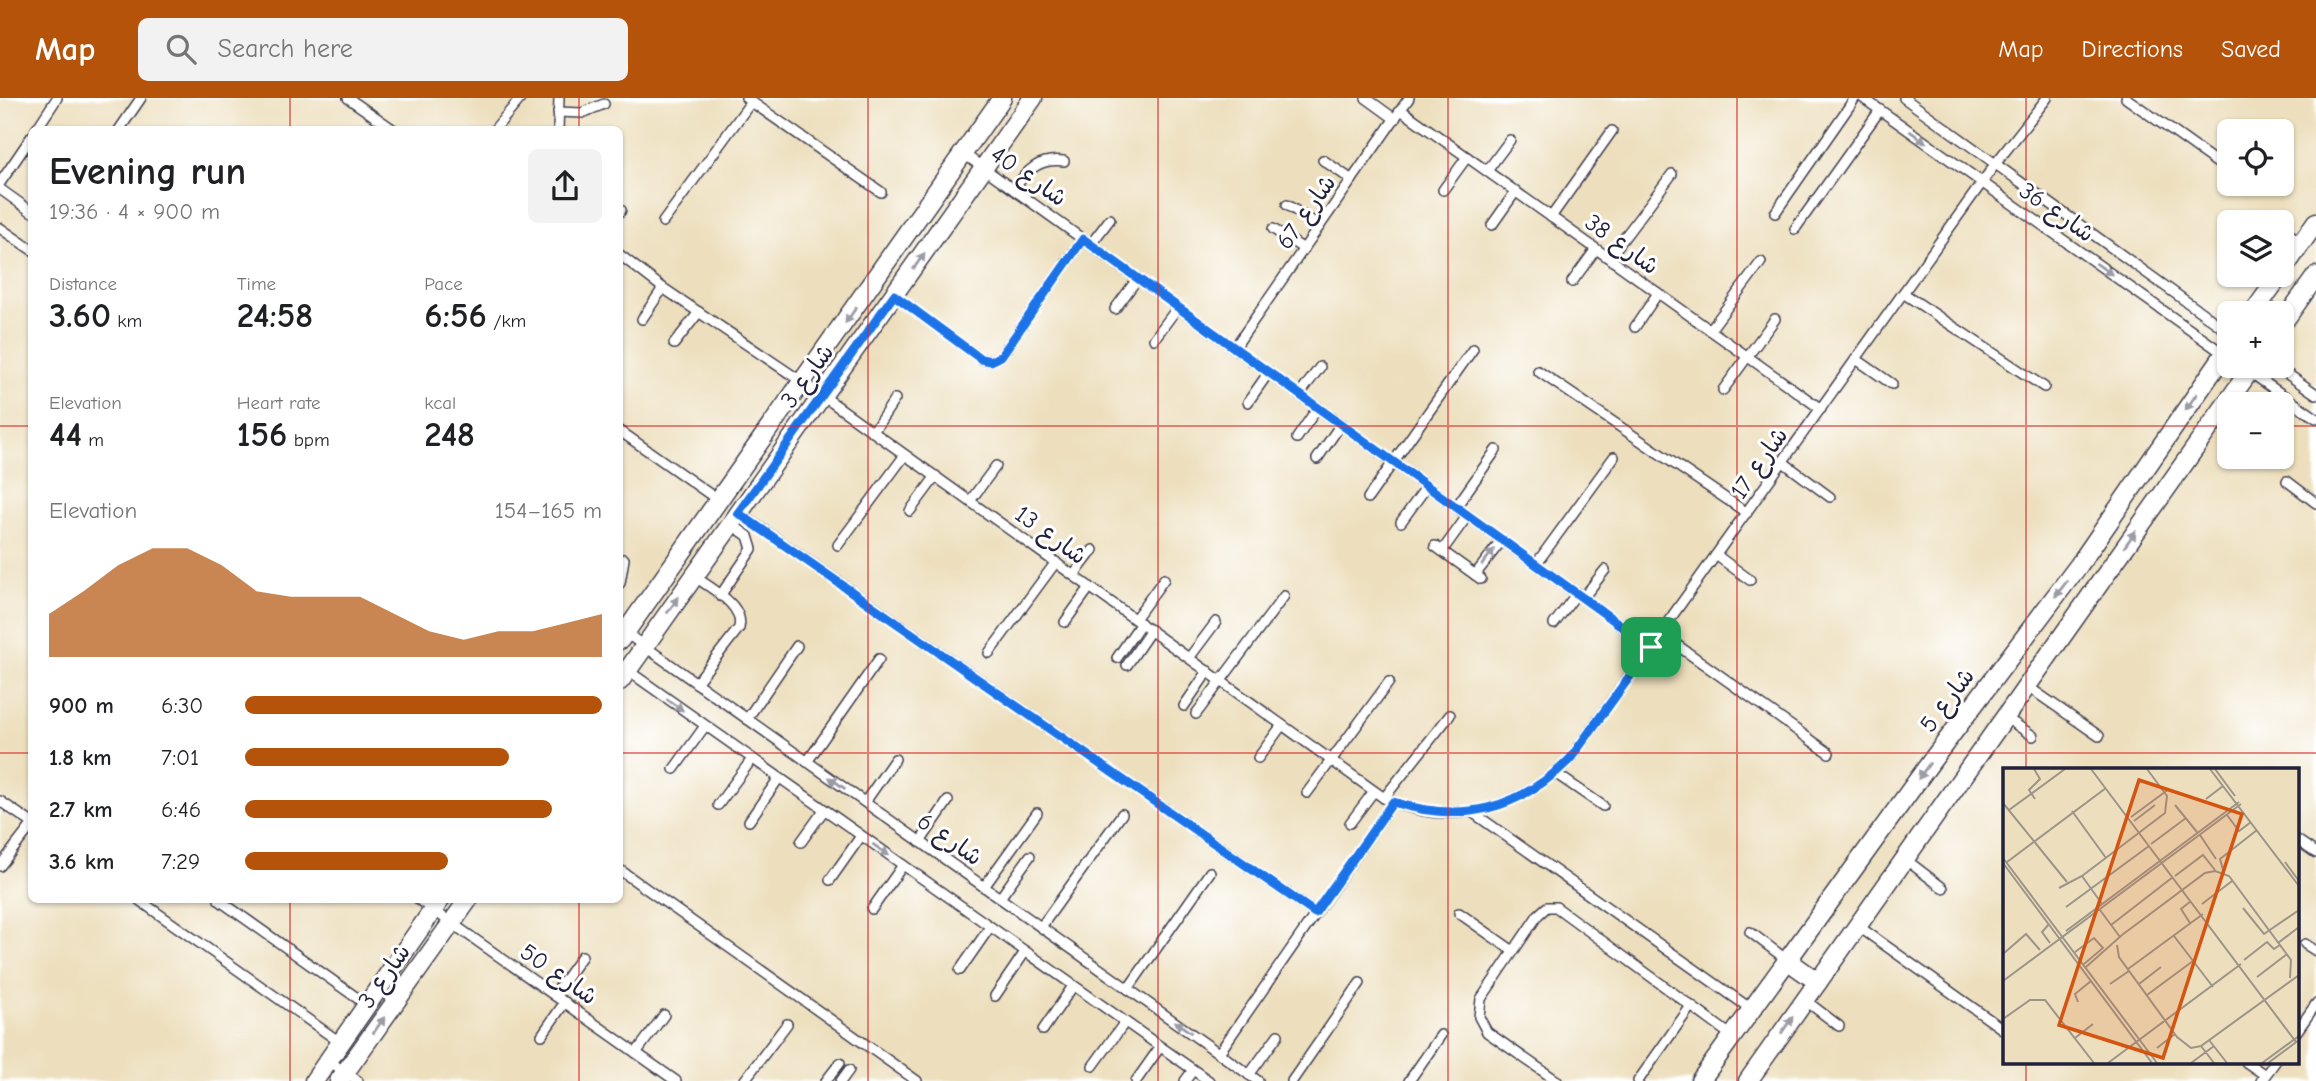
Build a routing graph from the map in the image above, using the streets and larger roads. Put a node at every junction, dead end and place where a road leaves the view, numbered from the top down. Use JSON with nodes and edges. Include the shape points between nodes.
{"nodes":[{"id":1,"x":1002,"y":98,"type":"edge"},
{"id":2,"x":1033,"y":98,"type":"edge"},
{"id":3,"x":2316,"y":222,"type":"edge"},
{"id":4,"x":2294,"y":254,"type":"edge"},
{"id":5,"x":2316,"y":276,"type":"edge"},
{"id":6,"x":2294,"y":307,"type":"edge"},
{"id":7,"x":2217,"y":368,"type":"edge"},
{"id":8,"x":2241,"y":378,"type":"edge"},
{"id":9,"x":623,"y":631,"type":"edge"},
{"id":10,"x":623,"y":671,"type":"edge"},
{"id":11,"x":431,"y":903,"type":"edge"},
{"id":12,"x":466,"y":903,"type":"edge"},
{"id":13,"x":1787,"y":960,"type":"junction"},
{"id":14,"x":1818,"y":982,"type":"junction"},
{"id":15,"x":347,"y":1078,"type":"edge"},
{"id":16,"x":314,"y":1081,"type":"edge"},
{"id":17,"x":1700,"y":1081,"type":"edge"},
{"id":18,"x":1748,"y":1081,"type":"edge"}],
"edges":[{"from":1,"to":9,"type":"street","name":"شارع 3","one_way":true},
{"from":10,"to":2,"type":"street","name":"شارع 3","one_way":true},
{"from":3,"to":4,"type":"street"},
{"from":5,"to":6,"type":"street"},
{"from":7,"to":13,"type":"street","name":"شارع 5","one_way":true,"via":[[2079,565]]},
{"from":14,"to":8,"type":"street","one_way":true},
{"from":11,"to":16,"type":"street","name":"شارع 3"},
{"from":15,"to":12,"type":"street","name":"شارع 3","one_way":true},
{"from":13,"to":14,"type":"street"},
{"from":13,"to":17,"type":"street","name":"شارع 5"},
{"from":18,"to":14,"type":"street","one_way":true}]}
